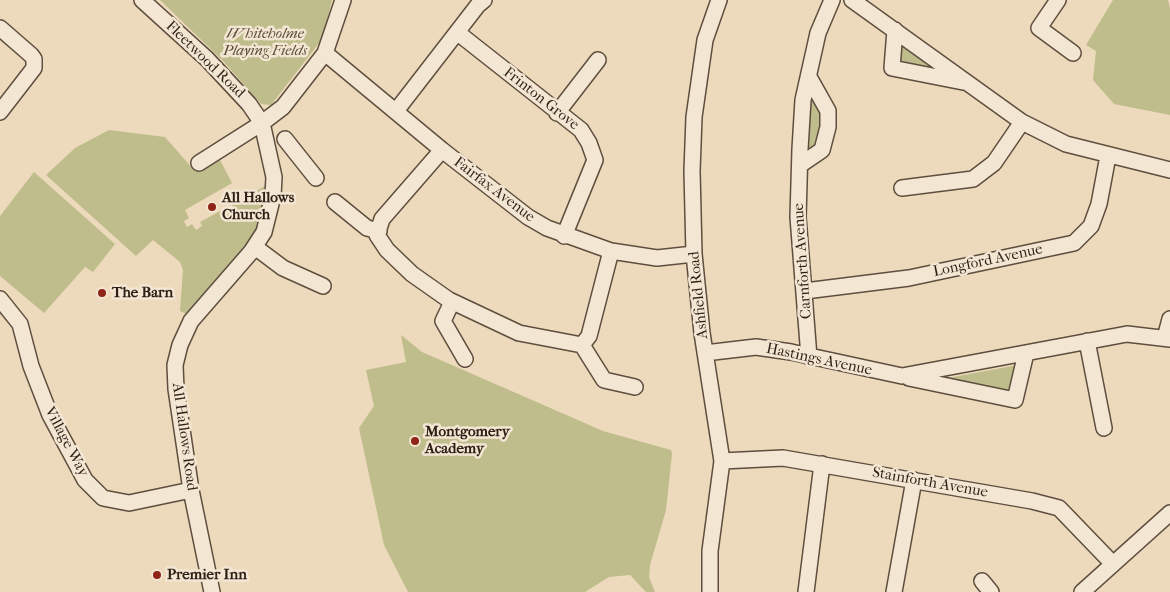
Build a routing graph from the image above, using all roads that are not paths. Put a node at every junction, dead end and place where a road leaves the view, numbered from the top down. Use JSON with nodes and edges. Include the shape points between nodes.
{"nodes":[{"id":1,"x":142,"y":0,"type":"edge"},
{"id":2,"x":343,"y":0,"type":"edge"},
{"id":3,"x":484,"y":0,"type":"edge"},
{"id":4,"x":832,"y":0,"type":"edge"},
{"id":5,"x":852,"y":0,"type":"edge"},
{"id":6,"x":1058,"y":0,"type":"edge"},
{"id":7,"x":714,"y":1,"type":"edge"},
{"id":8,"x":0,"y":28,"type":"edge"},
{"id":9,"x":895,"y":30,"type":"junction"},
{"id":10,"x":458,"y":34,"type":"junction"},
{"id":11,"x":325,"y":53,"type":"junction"},
{"id":12,"x":1073,"y":54,"type":"dead end"},
{"id":13,"x":598,"y":60,"type":"dead end"},
{"id":14,"x":809,"y":77,"type":"junction"},
{"id":15,"x":966,"y":82,"type":"junction"},
{"id":16,"x":396,"y":111,"type":"junction"},
{"id":17,"x":0,"y":112,"type":"edge"},
{"id":18,"x":557,"y":113,"type":"junction"},
{"id":19,"x":1022,"y":122,"type":"junction"},
{"id":20,"x":262,"y":123,"type":"junction"},
{"id":21,"x":285,"y":139,"type":"dead end"},
{"id":22,"x":442,"y":150,"type":"junction"},
{"id":23,"x":297,"y":154,"type":"junction"},
{"id":24,"x":1108,"y":156,"type":"junction"},
{"id":25,"x":271,"y":161,"type":"junction"},
{"id":26,"x":199,"y":163,"type":"dead end"},
{"id":27,"x":800,"y":165,"type":"junction"},
{"id":28,"x":1170,"y":170,"type":"edge"},
{"id":29,"x":316,"y":178,"type":"dead end"},
{"id":30,"x":902,"y":188,"type":"dead end"},
{"id":31,"x":336,"y":206,"type":"dead end"},
{"id":32,"x":379,"y":231,"type":"junction"},
{"id":33,"x":564,"y":236,"type":"junction"},
{"id":34,"x":255,"y":247,"type":"junction"},
{"id":35,"x":611,"y":251,"type":"junction"},
{"id":36,"x":694,"y":254,"type":"junction"},
{"id":37,"x":315,"y":288,"type":"dead end"},
{"id":38,"x":805,"y":290,"type":"junction"},
{"id":39,"x":0,"y":299,"type":"edge"},
{"id":40,"x":452,"y":302,"type":"junction"},
{"id":41,"x":1170,"y":319,"type":"edge"},
{"id":42,"x":1168,"y":338,"type":"edge"},
{"id":43,"x":1087,"y":340,"type":"junction"},
{"id":44,"x":582,"y":345,"type":"junction"},
{"id":45,"x":705,"y":353,"type":"junction"},
{"id":46,"x":1026,"y":354,"type":"junction"},
{"id":47,"x":809,"y":357,"type":"junction"},
{"id":48,"x":465,"y":359,"type":"dead end"},
{"id":49,"x":902,"y":376,"type":"junction"},
{"id":50,"x":635,"y":387,"type":"dead end"},
{"id":51,"x":1104,"y":428,"type":"dead end"},
{"id":52,"x":722,"y":461,"type":"junction"},
{"id":53,"x":822,"y":464,"type":"junction"},
{"id":54,"x":914,"y":480,"type":"junction"},
{"id":55,"x":190,"y":490,"type":"junction"},
{"id":56,"x":1170,"y":513,"type":"edge"},
{"id":57,"x":1113,"y":564,"type":"junction"},
{"id":58,"x":212,"y":592,"type":"edge"},
{"id":59,"x":710,"y":592,"type":"edge"},
{"id":60,"x":806,"y":592,"type":"edge"},
{"id":61,"x":894,"y":592,"type":"edge"},
{"id":62,"x":1082,"y":592,"type":"edge"}],
"edges":[{"from":1,"to":20,"type":"street","name":"Fleetwood Road","via":[[237,88]]},
{"from":2,"to":11,"type":"street"},
{"from":3,"to":10,"type":"street"},
{"from":4,"to":14,"type":"street","name":"Carnforth Avenue","via":[[818,33]]},
{"from":5,"to":9,"type":"street"},
{"from":6,"to":12,"type":"street","via":[[1039,28]]},
{"from":7,"to":36,"type":"street","name":"Ashfield Road","via":[[694,117]]},
{"from":8,"to":17,"type":"street","via":[[31,55],[34,68]]},
{"from":9,"to":15,"type":"street"},
{"from":9,"to":15,"type":"street","via":[[892,68]]},
{"from":10,"to":16,"type":"street"},
{"from":10,"to":18,"type":"street","name":"Frinton Grove"},
{"from":11,"to":16,"type":"street","name":"Fairfax Avenue"},
{"from":11,"to":20,"type":"street","via":[[283,107]]},
{"from":13,"to":18,"type":"street"},
{"from":14,"to":27,"type":"street","name":"Carnforth Avenue","via":[[803,100]]},
{"from":14,"to":27,"type":"street","via":[[828,111],[828,127],[822,150]]},
{"from":15,"to":19,"type":"street"},
{"from":16,"to":22,"type":"street","name":"Fairfax Avenue"},
{"from":18,"to":33,"type":"street","name":"Frinton Grove","via":[[581,130],[595,160]]},
{"from":19,"to":24,"type":"street","via":[[1066,144]]},
{"from":19,"to":30,"type":"street","via":[[994,164],[973,179]]},
{"from":20,"to":25,"type":"street","name":"All Hallows Road"},
{"from":20,"to":26,"type":"street"},
{"from":21,"to":23,"type":"street"},
{"from":22,"to":32,"type":"street","via":[[382,220]]},
{"from":22,"to":33,"type":"street","name":"Fairfax Avenue","via":[[528,217]]},
{"from":23,"to":25,"type":"street"},
{"from":23,"to":29,"type":"street"},
{"from":24,"to":28,"type":"street"},
{"from":24,"to":38,"type":"street","name":"Longford Avenue","via":[[1091,226],[1074,243],[909,278]]},
{"from":25,"to":34,"type":"street","name":"All Hallows Road","via":[[273,196],[268,222]]},
{"from":27,"to":38,"type":"street","name":"Carnforth Avenue","via":[[798,217]]},
{"from":31,"to":32,"type":"street","via":[[367,228]]},
{"from":32,"to":40,"type":"street","via":[[387,250],[412,274]]},
{"from":33,"to":35,"type":"street","name":"Fairfax Avenue"},
{"from":34,"to":37,"type":"street"},
{"from":34,"to":55,"type":"street","name":"All Hallows Road","via":[[191,321],[180,345],[175,365],[176,389]]},
{"from":35,"to":36,"type":"street","name":"Fairfax Avenue","via":[[657,258]]},
{"from":35,"to":44,"type":"street","via":[[589,336]]},
{"from":36,"to":45,"type":"street","name":"Ashfield Road"},
{"from":38,"to":47,"type":"street","name":"Carnforth Avenue"},
{"from":39,"to":55,"type":"street","name":"Village Way","via":[[26,320],[31,366],[50,416],[85,480],[104,498],[129,503]]},
{"from":40,"to":44,"type":"street","via":[[519,333]]},
{"from":40,"to":48,"type":"street","via":[[443,321]]},
{"from":41,"to":42,"type":"street"},
{"from":42,"to":43,"type":"street","name":"Hastings Avenue","via":[[1127,334]]},
{"from":43,"to":46,"type":"street","name":"Hastings Avenue"},
{"from":43,"to":51,"type":"street"},
{"from":44,"to":50,"type":"street","via":[[604,380]]},
{"from":45,"to":47,"type":"street","name":"Hastings Avenue","via":[[756,347]]},
{"from":45,"to":52,"type":"street","name":"Ashfield Road"},
{"from":46,"to":49,"type":"street","name":"Hastings Avenue"},
{"from":46,"to":49,"type":"street","name":"Hastings Avenue","via":[[1015,400]]},
{"from":47,"to":49,"type":"street","name":"Hastings Avenue"},
{"from":52,"to":53,"type":"street","name":"Stainforth Avenue","via":[[783,458]]},
{"from":52,"to":59,"type":"street","name":"Ashfield Road","via":[[710,551]]},
{"from":53,"to":54,"type":"street","name":"Stainforth Avenue"},
{"from":53,"to":60,"type":"street"},
{"from":54,"to":57,"type":"street","name":"Stainforth Avenue","via":[[1032,500],[1059,508]]},
{"from":54,"to":61,"type":"street"},
{"from":55,"to":58,"type":"street","name":"All Hallows Road"},
{"from":56,"to":57,"type":"street"},
{"from":57,"to":62,"type":"street"}]}
